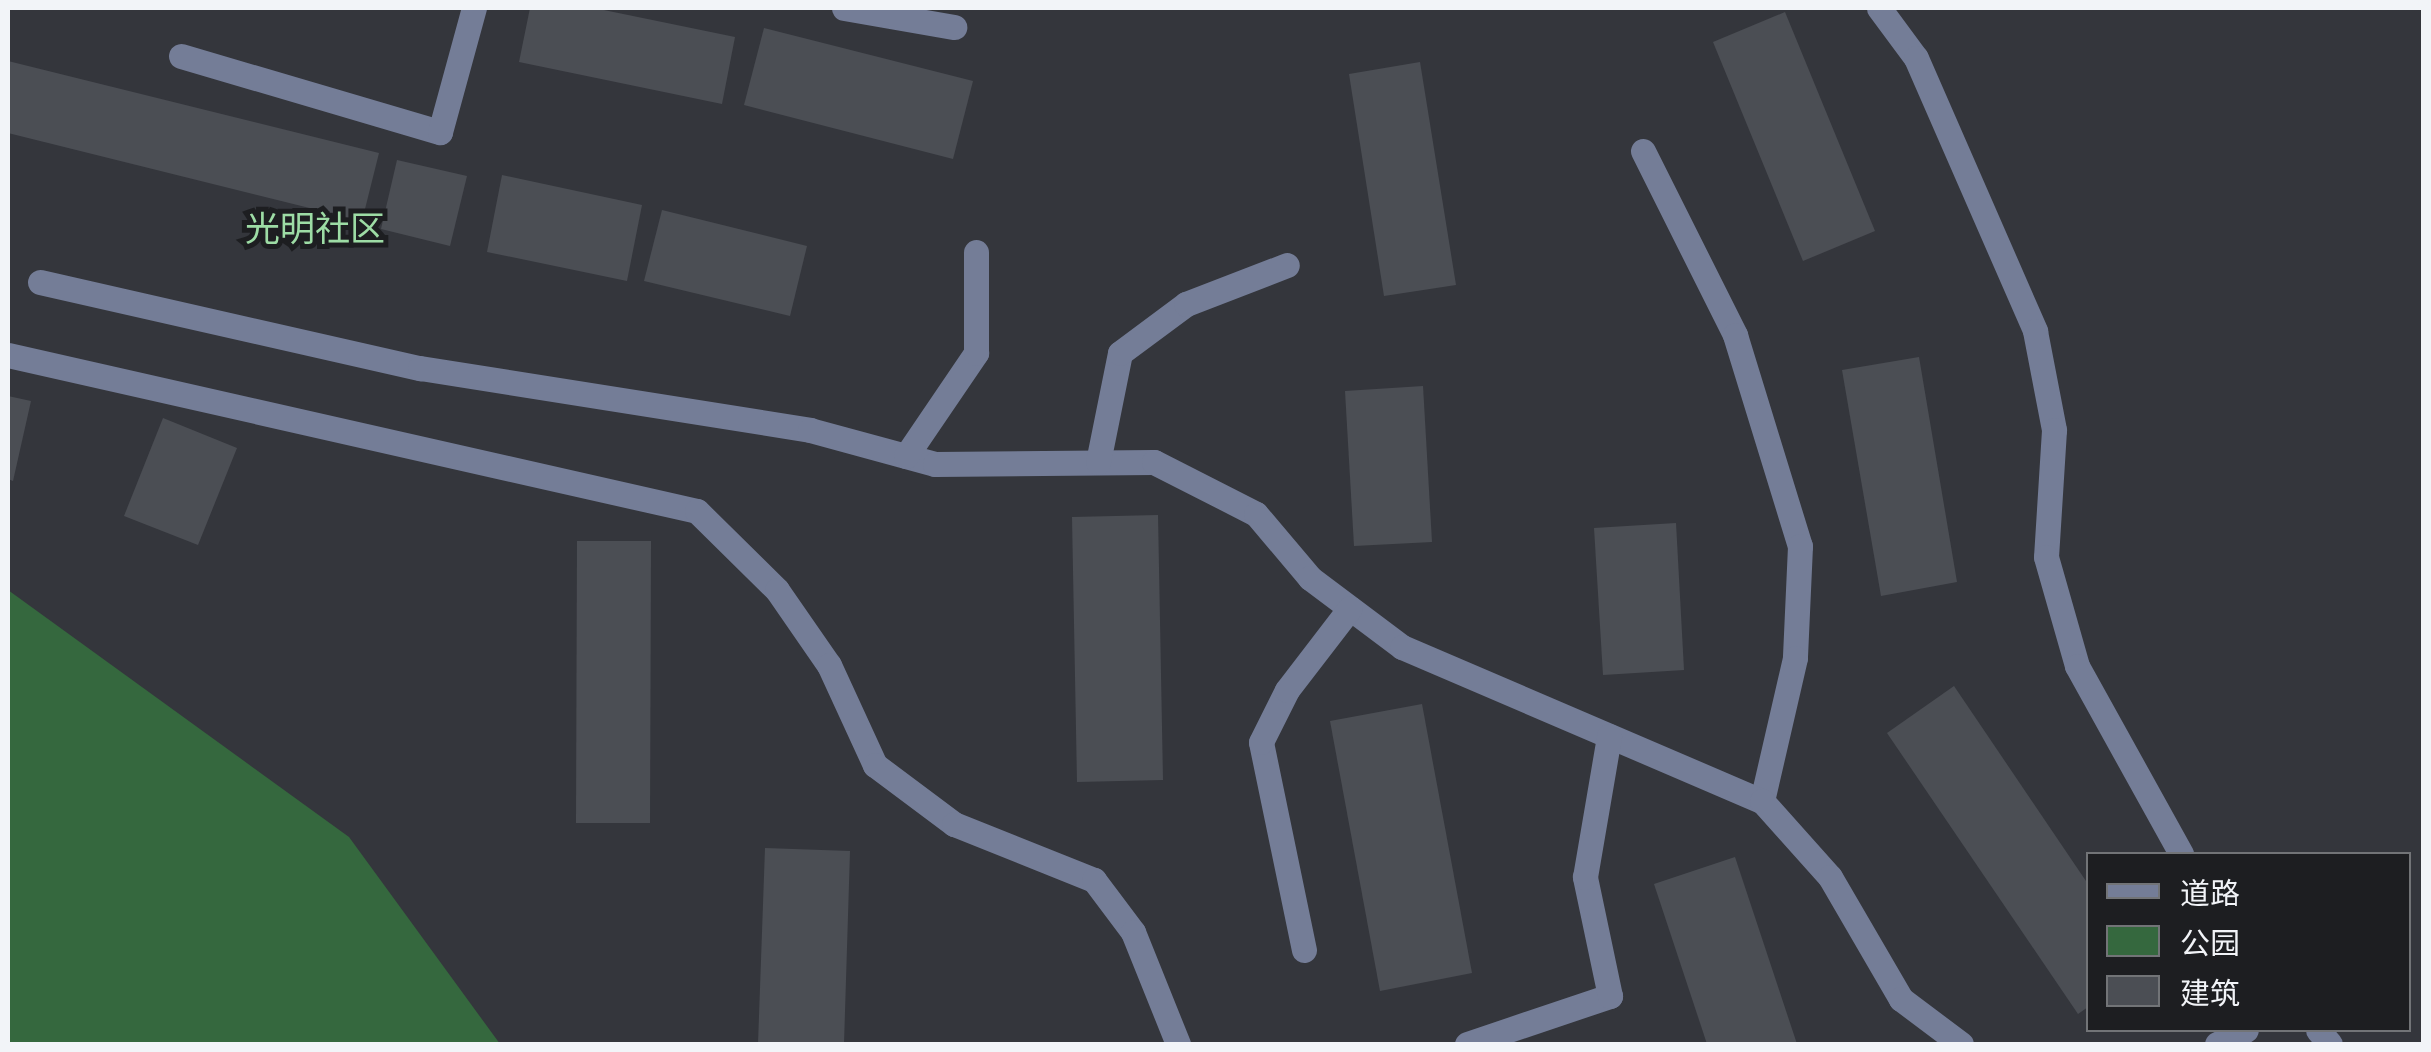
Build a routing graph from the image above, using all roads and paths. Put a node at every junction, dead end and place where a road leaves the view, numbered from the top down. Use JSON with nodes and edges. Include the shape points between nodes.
{"nodes":[{"id":1,"x":474,"y":8,"type":"edge"},
{"id":2,"x":844,"y":8,"type":"edge"},
{"id":3,"x":1879,"y":8,"type":"edge"},
{"id":4,"x":954,"y":26,"type":"dead end"},
{"id":5,"x":181,"y":56,"type":"dead end"},
{"id":6,"x":1643,"y":151,"type":"dead end"},
{"id":7,"x":976,"y":252,"type":"dead end"},
{"id":8,"x":1287,"y":265,"type":"dead end"},
{"id":9,"x":40,"y":282,"type":"dead end"},
{"id":10,"x":8,"y":355,"type":"edge"},
{"id":11,"x":906,"y":456,"type":"junction"},
{"id":12,"x":1098,"y":462,"type":"junction"},
{"id":13,"x":1350,"y":608,"type":"junction"},
{"id":14,"x":1609,"y":736,"type":"junction"},
{"id":15,"x":1762,"y":801,"type":"junction"},
{"id":16,"x":2180,"y":852,"type":"edge"},
{"id":17,"x":1304,"y":950,"type":"dead end"},
{"id":18,"x":2242,"y":1032,"type":"edge"},
{"id":19,"x":1178,"y":1044,"type":"edge"},
{"id":20,"x":1467,"y":1044,"type":"edge"},
{"id":21,"x":1961,"y":1044,"type":"edge"},
{"id":22,"x":2217,"y":1044,"type":"edge"}],
"edges":[{"from":1,"to":5,"type":"street","via":[[440,132]]},
{"from":2,"to":4,"type":"street"},
{"from":3,"to":16,"type":"street","via":[[1916,58],[2035,331],[2054,430],[2051,575],[2077,666]]},
{"from":6,"to":15,"type":"street","via":[[1735,335],[1800,546],[1795,658]]},
{"from":7,"to":11,"type":"street","via":[[976,353]]},
{"from":8,"to":12,"type":"street","via":[[1186,304],[1120,352]]},
{"from":9,"to":11,"type":"street","via":[[420,368],[810,430]]},
{"from":10,"to":19,"type":"street","via":[[698,511],[777,590],[829,664],[874,766],[954,824],[1094,880],[1133,932]]},
{"from":11,"to":12,"type":"street"},
{"from":12,"to":13,"type":"street","via":[[1154,462],[1256,514]]},
{"from":13,"to":14,"type":"street","via":[[1402,648]]},
{"from":13,"to":17,"type":"street","via":[[1287,690],[1261,742]]},
{"from":14,"to":15,"type":"street"},
{"from":14,"to":20,"type":"street","via":[[1584,877],[1610,996]]},
{"from":15,"to":21,"type":"street","via":[[1830,876],[1900,999]]},
{"from":18,"to":22,"type":"street"}]}
